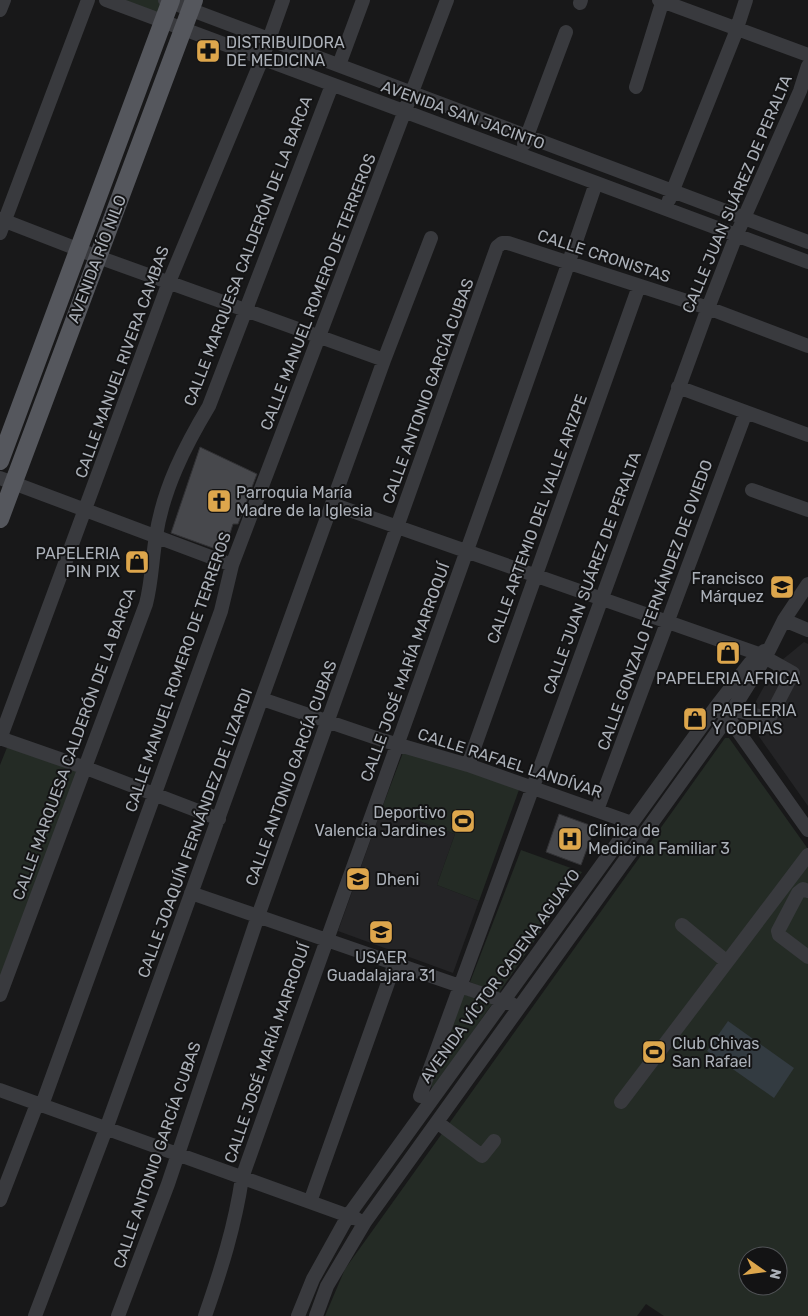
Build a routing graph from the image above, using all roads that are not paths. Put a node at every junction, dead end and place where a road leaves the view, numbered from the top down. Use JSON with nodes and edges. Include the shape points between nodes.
{"nodes":[{"id":1,"x":4,"y":0,"type":"edge"},
{"id":2,"x":88,"y":0,"type":"edge"},
{"id":3,"x":106,"y":0,"type":"edge"},
{"id":4,"x":283,"y":0,"type":"edge"},
{"id":5,"x":363,"y":0,"type":"edge"},
{"id":6,"x":447,"y":0,"type":"edge"},
{"id":7,"x":662,"y":0,"type":"edge"},
{"id":8,"x":746,"y":0,"type":"edge"},
{"id":9,"x":169,"y":1,"type":"edge"},
{"id":10,"x":192,"y":5,"type":"edge"},
{"id":11,"x":0,"y":10,"type":"edge"},
{"id":12,"x":163,"y":23,"type":"junction"},
{"id":13,"x":737,"y":28,"type":"junction"},
{"id":14,"x":183,"y":30,"type":"junction"},
{"id":15,"x":566,"y":32,"type":"dead end"},
{"id":16,"x":269,"y":40,"type":"junction"},
{"id":17,"x":808,"y":55,"type":"edge"},
{"id":18,"x":262,"y":59,"type":"junction"},
{"id":19,"x":339,"y":65,"type":"junction"},
{"id":20,"x":808,"y":66,"type":"edge"},
{"id":21,"x":332,"y":84,"type":"junction"},
{"id":22,"x":636,"y":87,"type":"dead end"},
{"id":23,"x":413,"y":93,"type":"junction"},
{"id":24,"x":405,"y":112,"type":"junction"},
{"id":25,"x":527,"y":136,"type":"junction"},
{"id":26,"x":520,"y":155,"type":"junction"},
{"id":27,"x":596,"y":184,"type":"junction"},
{"id":28,"x":673,"y":192,"type":"junction"},
{"id":29,"x":665,"y":210,"type":"junction"},
{"id":30,"x":744,"y":218,"type":"junction"},
{"id":31,"x":2,"y":224,"type":"edge"},
{"id":32,"x":736,"y":236,"type":"junction"},
{"id":33,"x":431,"y":238,"type":"dead end"},
{"id":34,"x":808,"y":242,"type":"edge"},
{"id":35,"x":502,"y":243,"type":"joint"},
{"id":36,"x":78,"y":249,"type":"junction"},
{"id":37,"x":98,"y":257,"type":"junction"},
{"id":38,"x":808,"y":262,"type":"edge"},
{"id":39,"x":569,"y":263,"type":"junction"},
{"id":40,"x":169,"y":282,"type":"junction"},
{"id":41,"x":639,"y":286,"type":"junction"},
{"id":42,"x":708,"y":308,"type":"junction"},
{"id":43,"x":245,"y":310,"type":"junction"},
{"id":44,"x":321,"y":337,"type":"junction"},
{"id":45,"x":808,"y":346,"type":"edge"},
{"id":46,"x":384,"y":360,"type":"junction"},
{"id":47,"x":678,"y":387,"type":"junction"},
{"id":48,"x":746,"y":412,"type":"junction"},
{"id":49,"x":808,"y":436,"type":"edge"},
{"id":50,"x":0,"y":461,"type":"edge"},
{"id":51,"x":6,"y":480,"type":"edge"},
{"id":52,"x":752,"y":490,"type":"dead end"},
{"id":53,"x":332,"y":504,"type":"junction"},
{"id":54,"x":808,"y":510,"type":"edge"},
{"id":55,"x":86,"y":511,"type":"junction"},
{"id":56,"x":0,"y":519,"type":"edge"},
{"id":57,"x":398,"y":527,"type":"junction"},
{"id":58,"x":156,"y":536,"type":"junction"},
{"id":59,"x":467,"y":551,"type":"junction"},
{"id":60,"x":232,"y":565,"type":"junction"},
{"id":61,"x":536,"y":575,"type":"junction"},
{"id":62,"x":808,"y":584,"type":"edge"},
{"id":63,"x":602,"y":598,"type":"junction"},
{"id":64,"x":784,"y":620,"type":"junction"},
{"id":65,"x":668,"y":622,"type":"junction"},
{"id":66,"x":808,"y":630,"type":"edge"},
{"id":67,"x":765,"y":653,"type":"junction"},
{"id":68,"x":262,"y":699,"type":"junction"},
{"id":69,"x":715,"y":708,"type":"junction"},
{"id":70,"x":730,"y":713,"type":"junction"},
{"id":71,"x":328,"y":723,"type":"junction"},
{"id":72,"x":0,"y":739,"type":"edge"},
{"id":73,"x":398,"y":744,"type":"junction"},
{"id":74,"x":468,"y":765,"type":"junction"},
{"id":75,"x":86,"y":768,"type":"junction"},
{"id":76,"x":533,"y":788,"type":"junction"},
{"id":77,"x":155,"y":794,"type":"junction"},
{"id":78,"x":597,"y":810,"type":"junction"},
{"id":79,"x":218,"y":819,"type":"junction"},
{"id":80,"x":632,"y":822,"type":"junction"},
{"id":81,"x":808,"y":830,"type":"edge"},
{"id":82,"x":808,"y":855,"type":"edge"},
{"id":83,"x":808,"y":891,"type":"edge"},
{"id":84,"x":191,"y":893,"type":"junction"},
{"id":85,"x":258,"y":916,"type":"junction"},
{"id":86,"x":682,"y":924,"type":"dead end"},
{"id":87,"x":326,"y":940,"type":"junction"},
{"id":88,"x":808,"y":957,"type":"edge"},
{"id":89,"x":727,"y":962,"type":"junction"},
{"id":90,"x":395,"y":963,"type":"junction"},
{"id":91,"x":460,"y":986,"type":"junction"},
{"id":92,"x":0,"y":995,"type":"edge"},
{"id":93,"x":504,"y":1001,"type":"junction"},
{"id":94,"x":520,"y":1006,"type":"junction"},
{"id":95,"x":0,"y":1090,"type":"edge"},
{"id":96,"x":420,"y":1096,"type":"dead end"},
{"id":97,"x":621,"y":1102,"type":"dead end"},
{"id":98,"x":40,"y":1105,"type":"junction"},
{"id":99,"x":437,"y":1122,"type":"junction"},
{"id":100,"x":106,"y":1128,"type":"junction"},
{"id":101,"x":494,"y":1141,"type":"dead end"},
{"id":102,"x":177,"y":1155,"type":"junction"},
{"id":103,"x":242,"y":1178,"type":"junction"},
{"id":104,"x":0,"y":1200,"type":"edge"},
{"id":105,"x":310,"y":1202,"type":"junction"},
{"id":106,"x":348,"y":1216,"type":"junction"},
{"id":107,"x":365,"y":1222,"type":"junction"},
{"id":108,"x":35,"y":1316,"type":"edge"},
{"id":109,"x":118,"y":1316,"type":"edge"},
{"id":110,"x":205,"y":1316,"type":"edge"},
{"id":111,"x":298,"y":1316,"type":"edge"},
{"id":112,"x":316,"y":1316,"type":"edge"}],
"edges":[{"from":1,"to":11,"type":"street"},
{"from":2,"to":31,"type":"street"},
{"from":3,"to":12,"type":"street","name":"AVENIDA SAN JACINTO"},
{"from":4,"to":16,"type":"street","name":"CALLE MANUEL RIVERA CAMBAS"},
{"from":5,"to":19,"type":"street"},
{"from":6,"to":23,"type":"street","name":"CALLE MANUEL ROMERO DE TERREROS"},
{"from":7,"to":13,"type":"street"},
{"from":7,"to":22,"type":"street"},
{"from":8,"to":13,"type":"street"},
{"from":9,"to":10,"type":"street","name":"AVENIDA SAN JACINTO"},
{"from":9,"to":12,"type":"main road","name":"AVENIDA RÍO NILO"},
{"from":10,"to":14,"type":"main road","name":"AVENIDA RÍO NILO"},
{"from":10,"to":16,"type":"street","name":"AVENIDA SAN JACINTO"},
{"from":12,"to":14,"type":"street","name":"AVENIDA SAN JACINTO"},
{"from":12,"to":36,"type":"main road","name":"AVENIDA RÍO NILO"},
{"from":13,"to":17,"type":"street"},
{"from":13,"to":28,"type":"street"},
{"from":14,"to":18,"type":"street","name":"AVENIDA SAN JACINTO"},
{"from":14,"to":37,"type":"main road","name":"AVENIDA RÍO NILO"},
{"from":15,"to":25,"type":"street"},
{"from":16,"to":18,"type":"street","name":"CALLE MANUEL RIVERA CAMBAS"},
{"from":16,"to":19,"type":"street","name":"AVENIDA SAN JACINTO"},
{"from":18,"to":21,"type":"street","name":"AVENIDA SAN JACINTO"},
{"from":18,"to":40,"type":"street","name":"CALLE MANUEL RIVERA CAMBAS"},
{"from":19,"to":23,"type":"street","name":"AVENIDA SAN JACINTO"},
{"from":20,"to":30,"type":"street","name":"CALLE JUAN SUÁREZ DE PERALTA"},
{"from":21,"to":24,"type":"street","name":"AVENIDA SAN JACINTO"},
{"from":21,"to":43,"type":"street","name":"CALLE MARQUESA CALDERÓN DE LA BARCA"},
{"from":23,"to":24,"type":"street","name":"CALLE MANUEL ROMERO DE TERREROS"},
{"from":23,"to":25,"type":"street","name":"AVENIDA SAN JACINTO"},
{"from":24,"to":26,"type":"street","name":"AVENIDA SAN JACINTO"},
{"from":24,"to":44,"type":"street","name":"CALLE MANUEL ROMERO DE TERREROS"},
{"from":25,"to":26,"type":"street"},
{"from":25,"to":28,"type":"street","name":"AVENIDA SAN JACINTO"},
{"from":26,"to":27,"type":"street","name":"AVENIDA SAN JACINTO"},
{"from":27,"to":29,"type":"street","name":"AVENIDA SAN JACINTO"},
{"from":27,"to":39,"type":"street","name":"CALLE JOSÉ MARÍA MARROQUÍ"},
{"from":28,"to":29,"type":"street"},
{"from":28,"to":30,"type":"street","name":"AVENIDA SAN JACINTO"},
{"from":29,"to":32,"type":"street","name":"AVENIDA SAN JACINTO"},
{"from":30,"to":32,"type":"street","name":"CALLE JUAN SUÁREZ DE PERALTA"},
{"from":30,"to":34,"type":"street","name":"AVENIDA SAN JACINTO"},
{"from":31,"to":36,"type":"street"},
{"from":32,"to":38,"type":"street","name":"AVENIDA SAN JACINTO"},
{"from":32,"to":42,"type":"street","name":"CALLE JUAN SUÁREZ DE PERALTA"},
{"from":33,"to":46,"type":"street","name":"CALLE JOAQUÍN FERNÁNDEZ DE LIZARDI"},
{"from":35,"to":39,"type":"street","name":"CALLE CRONISTAS"},
{"from":35,"to":57,"type":"street","name":"CALLE ANTONIO GARCÍA CUBAS"},
{"from":36,"to":37,"type":"street"},
{"from":36,"to":50,"type":"main road","name":"AVENIDA RÍO NILO"},
{"from":37,"to":40,"type":"street"},
{"from":37,"to":51,"type":"main road","name":"AVENIDA RÍO NILO"},
{"from":39,"to":41,"type":"street","name":"CALLE CRONISTAS"},
{"from":39,"to":59,"type":"street","name":"CALLE JOSÉ MARÍA MARROQUÍ"},
{"from":40,"to":43,"type":"street"},
{"from":40,"to":55,"type":"street","name":"CALLE MANUEL RIVERA CAMBAS"},
{"from":41,"to":42,"type":"street","name":"CALLE CRONISTAS"},
{"from":41,"to":61,"type":"street","name":"CALLE ARTEMIO DEL VALLE ARIZPE"},
{"from":42,"to":45,"type":"street","name":"CALLE CRONISTAS"},
{"from":42,"to":47,"type":"street","name":"CALLE JUAN SUÁREZ DE PERALTA"},
{"from":43,"to":44,"type":"street"},
{"from":43,"to":58,"type":"street","name":"CALLE MARQUESA CALDERÓN DE LA BARCA","via":[[209,406],[178,463]]},
{"from":44,"to":46,"type":"street"},
{"from":44,"to":60,"type":"street","name":"CALLE MANUEL ROMERO DE TERREROS"},
{"from":46,"to":53,"type":"street","name":"CALLE JOAQUÍN FERNÁNDEZ DE LIZARDI"},
{"from":47,"to":48,"type":"street"},
{"from":47,"to":63,"type":"street","name":"CALLE JUAN SUÁREZ DE PERALTA"},
{"from":48,"to":49,"type":"street"},
{"from":48,"to":65,"type":"street","name":"CALLE GONZALO FERNÁNDEZ DE OVIEDO"},
{"from":51,"to":55,"type":"street"},
{"from":51,"to":56,"type":"main road","name":"AVENIDA RÍO NILO"},
{"from":52,"to":54,"type":"street"},
{"from":53,"to":57,"type":"street"},
{"from":53,"to":68,"type":"street","name":"CALLE JOAQUÍN FERNÁNDEZ DE LIZARDI"},
{"from":55,"to":58,"type":"street"},
{"from":55,"to":72,"type":"street","name":"CALLE MANUEL RIVERA CAMBAS"},
{"from":57,"to":59,"type":"street"},
{"from":57,"to":71,"type":"street","name":"CALLE ANTONIO GARCÍA CUBAS"},
{"from":58,"to":60,"type":"street"},
{"from":58,"to":75,"type":"street","name":"CALLE MARQUESA CALDERÓN DE LA BARCA","via":[[146,604]]},
{"from":59,"to":61,"type":"street"},
{"from":59,"to":73,"type":"street","name":"CALLE JOSÉ MARÍA MARROQUÍ"},
{"from":60,"to":77,"type":"street","name":"CALLE MANUEL ROMERO DE TERREROS","via":[[221,611]]},
{"from":61,"to":63,"type":"street"},
{"from":61,"to":74,"type":"street","name":"CALLE ARTEMIO DEL VALLE ARIZPE"},
{"from":62,"to":64,"type":"street","name":"AVENIDA VÍCTOR CADENA AGUAYO"},
{"from":63,"to":65,"type":"street"},
{"from":63,"to":76,"type":"street","name":"CALLE JUAN SUÁREZ DE PERALTA"},
{"from":64,"to":66,"type":"street"},
{"from":64,"to":67,"type":"street","name":"AVENIDA VÍCTOR CADENA AGUAYO"},
{"from":65,"to":67,"type":"street"},
{"from":65,"to":78,"type":"street","name":"CALLE GONZALO FERNÁNDEZ DE OVIEDO"},
{"from":67,"to":69,"type":"street","name":"AVENIDA VÍCTOR CADENA AGUAYO"},
{"from":67,"to":70,"type":"street","name":"AVENIDA VÍCTOR CADENA AGUAYO"},
{"from":67,"to":70,"type":"street","via":[[793,673],[769,720]]},
{"from":68,"to":71,"type":"street","name":"CALLE RAFAEL LANDÍVAR"},
{"from":68,"to":79,"type":"street","name":"CALLE JOAQUÍN FERNÁNDEZ DE LIZARDI"},
{"from":69,"to":70,"type":"street"},
{"from":69,"to":80,"type":"street","name":"AVENIDA VÍCTOR CADENA AGUAYO"},
{"from":70,"to":81,"type":"street"},
{"from":70,"to":94,"type":"street","name":"AVENIDA VÍCTOR CADENA AGUAYO"},
{"from":71,"to":73,"type":"street","name":"CALLE RAFAEL LANDÍVAR"},
{"from":71,"to":85,"type":"street","name":"CALLE ANTONIO GARCÍA CUBAS"},
{"from":72,"to":75,"type":"street"},
{"from":73,"to":74,"type":"street","name":"CALLE RAFAEL LANDÍVAR"},
{"from":73,"to":87,"type":"street","name":"CALLE JOSÉ MARÍA MARROQUÍ"},
{"from":74,"to":76,"type":"street","name":"CALLE RAFAEL LANDÍVAR"},
{"from":75,"to":77,"type":"street"},
{"from":75,"to":92,"type":"street","name":"CALLE MARQUESA CALDERÓN DE LA BARCA"},
{"from":76,"to":78,"type":"street","name":"CALLE RAFAEL LANDÍVAR"},
{"from":76,"to":91,"type":"street","name":"CALLE JUAN SUÁREZ DE PERALTA"},
{"from":77,"to":79,"type":"street"},
{"from":77,"to":98,"type":"street","name":"CALLE MANUEL ROMERO DE TERREROS"},
{"from":78,"to":80,"type":"street","name":"CALLE RAFAEL LANDÍVAR"},
{"from":79,"to":84,"type":"street","name":"CALLE JOAQUÍN FERNÁNDEZ DE LIZARDI"},
{"from":80,"to":93,"type":"street","name":"AVENIDA VÍCTOR CADENA AGUAYO"},
{"from":82,"to":89,"type":"street"},
{"from":83,"to":88,"type":"street","via":[[803,889],[798,893],[778,931]]},
{"from":84,"to":85,"type":"street"},
{"from":84,"to":100,"type":"street","name":"CALLE JOAQUÍN FERNÁNDEZ DE LIZARDI"},
{"from":85,"to":87,"type":"street"},
{"from":85,"to":102,"type":"street","name":"CALLE ANTONIO GARCÍA CUBAS"},
{"from":86,"to":89,"type":"street"},
{"from":87,"to":90,"type":"street"},
{"from":87,"to":103,"type":"street","name":"CALLE JOSÉ MARÍA MARROQUÍ"},
{"from":89,"to":97,"type":"street"},
{"from":90,"to":91,"type":"street"},
{"from":90,"to":105,"type":"street"},
{"from":91,"to":93,"type":"street"},
{"from":91,"to":96,"type":"street","name":"CALLE JUAN SUÁREZ DE PERALTA"},
{"from":93,"to":94,"type":"street"},
{"from":93,"to":106,"type":"street","name":"AVENIDA VÍCTOR CADENA AGUAYO"},
{"from":94,"to":99,"type":"street","name":"AVENIDA VÍCTOR CADENA AGUAYO"},
{"from":95,"to":98,"type":"street"},
{"from":98,"to":100,"type":"street"},
{"from":98,"to":104,"type":"street","name":"CALLE MANUEL ROMERO DE TERREROS"},
{"from":99,"to":101,"type":"street","via":[[482,1156]]},
{"from":99,"to":107,"type":"street","name":"AVENIDA VÍCTOR CADENA AGUAYO"},
{"from":100,"to":102,"type":"street"},
{"from":100,"to":108,"type":"street","name":"CALLE JOAQUÍN FERNÁNDEZ DE LIZARDI"},
{"from":102,"to":103,"type":"street"},
{"from":102,"to":109,"type":"street","name":"CALLE ANTONIO GARCÍA CUBAS"},
{"from":103,"to":105,"type":"street"},
{"from":103,"to":110,"type":"street","name":"CALLE JOSÉ MARÍA MARROQUÍ","via":[[236,1217]]},
{"from":105,"to":106,"type":"street"},
{"from":106,"to":107,"type":"street"},
{"from":106,"to":111,"type":"street","name":"AVENIDA VÍCTOR CADENA AGUAYO","via":[[313,1279]]},
{"from":107,"to":112,"type":"street","name":"AVENIDA VÍCTOR CADENA AGUAYO","via":[[327,1286]]}]}
